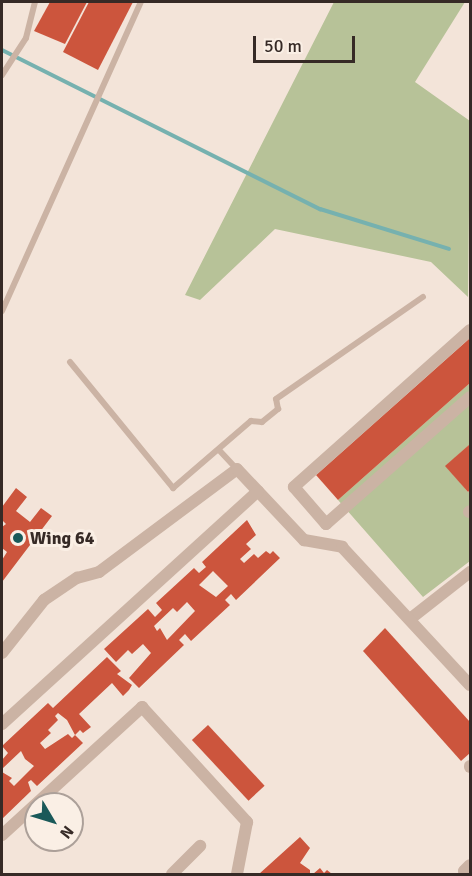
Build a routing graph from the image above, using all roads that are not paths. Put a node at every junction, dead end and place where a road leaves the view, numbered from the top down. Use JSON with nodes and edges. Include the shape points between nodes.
{"nodes":[{"id":1,"x":35,"y":2,"type":"edge"},
{"id":2,"x":141,"y":2,"type":"edge"},
{"id":3,"x":2,"y":75,"type":"edge"},
{"id":4,"x":423,"y":297,"type":"dead end"},
{"id":5,"x":2,"y":311,"type":"edge"},
{"id":6,"x":471,"y":330,"type":"edge"},
{"id":7,"x":70,"y":363,"type":"dead end"},
{"id":8,"x":471,"y":397,"type":"edge"},
{"id":9,"x":219,"y":450,"type":"junction"},
{"id":10,"x":237,"y":469,"type":"junction"},
{"id":11,"x":258,"y":491,"type":"junction"},
{"id":12,"x":471,"y":572,"type":"edge"},
{"id":13,"x":410,"y":619,"type":"junction"},
{"id":14,"x":2,"y":653,"type":"edge"},
{"id":15,"x":471,"y":685,"type":"edge"},
{"id":16,"x":2,"y":724,"type":"edge"},
{"id":17,"x":2,"y":835,"type":"edge"},
{"id":18,"x":200,"y":846,"type":"dead end"},
{"id":19,"x":471,"y":866,"type":"edge"},
{"id":20,"x":172,"y":874,"type":"edge"},
{"id":21,"x":237,"y":874,"type":"edge"},
{"id":22,"x":467,"y":874,"type":"edge"}],
"edges":[{"from":1,"to":3,"type":"lane","via":[[26,38]]},
{"from":2,"to":5,"type":"lane"},
{"from":4,"to":9,"type":"lane","via":[[276,399],[279,409],[262,422],[251,422]]},
{"from":6,"to":8,"type":"street","via":[[294,487],[326,524]]},
{"from":7,"to":9,"type":"lane","via":[[168,487],[178,487]]},
{"from":9,"to":10,"type":"lane"},
{"from":10,"to":11,"type":"street"},
{"from":10,"to":14,"type":"street","via":[[99,572],[77,578],[44,600]]},
{"from":11,"to":13,"type":"street","via":[[304,540],[342,547]]},
{"from":11,"to":16,"type":"street"},
{"from":12,"to":13,"type":"street"},
{"from":13,"to":15,"type":"street"},
{"from":17,"to":21,"type":"street","via":[[142,707],[247,822]]},
{"from":18,"to":20,"type":"street"},
{"from":19,"to":22,"type":"street","via":[[464,871]]}]}
